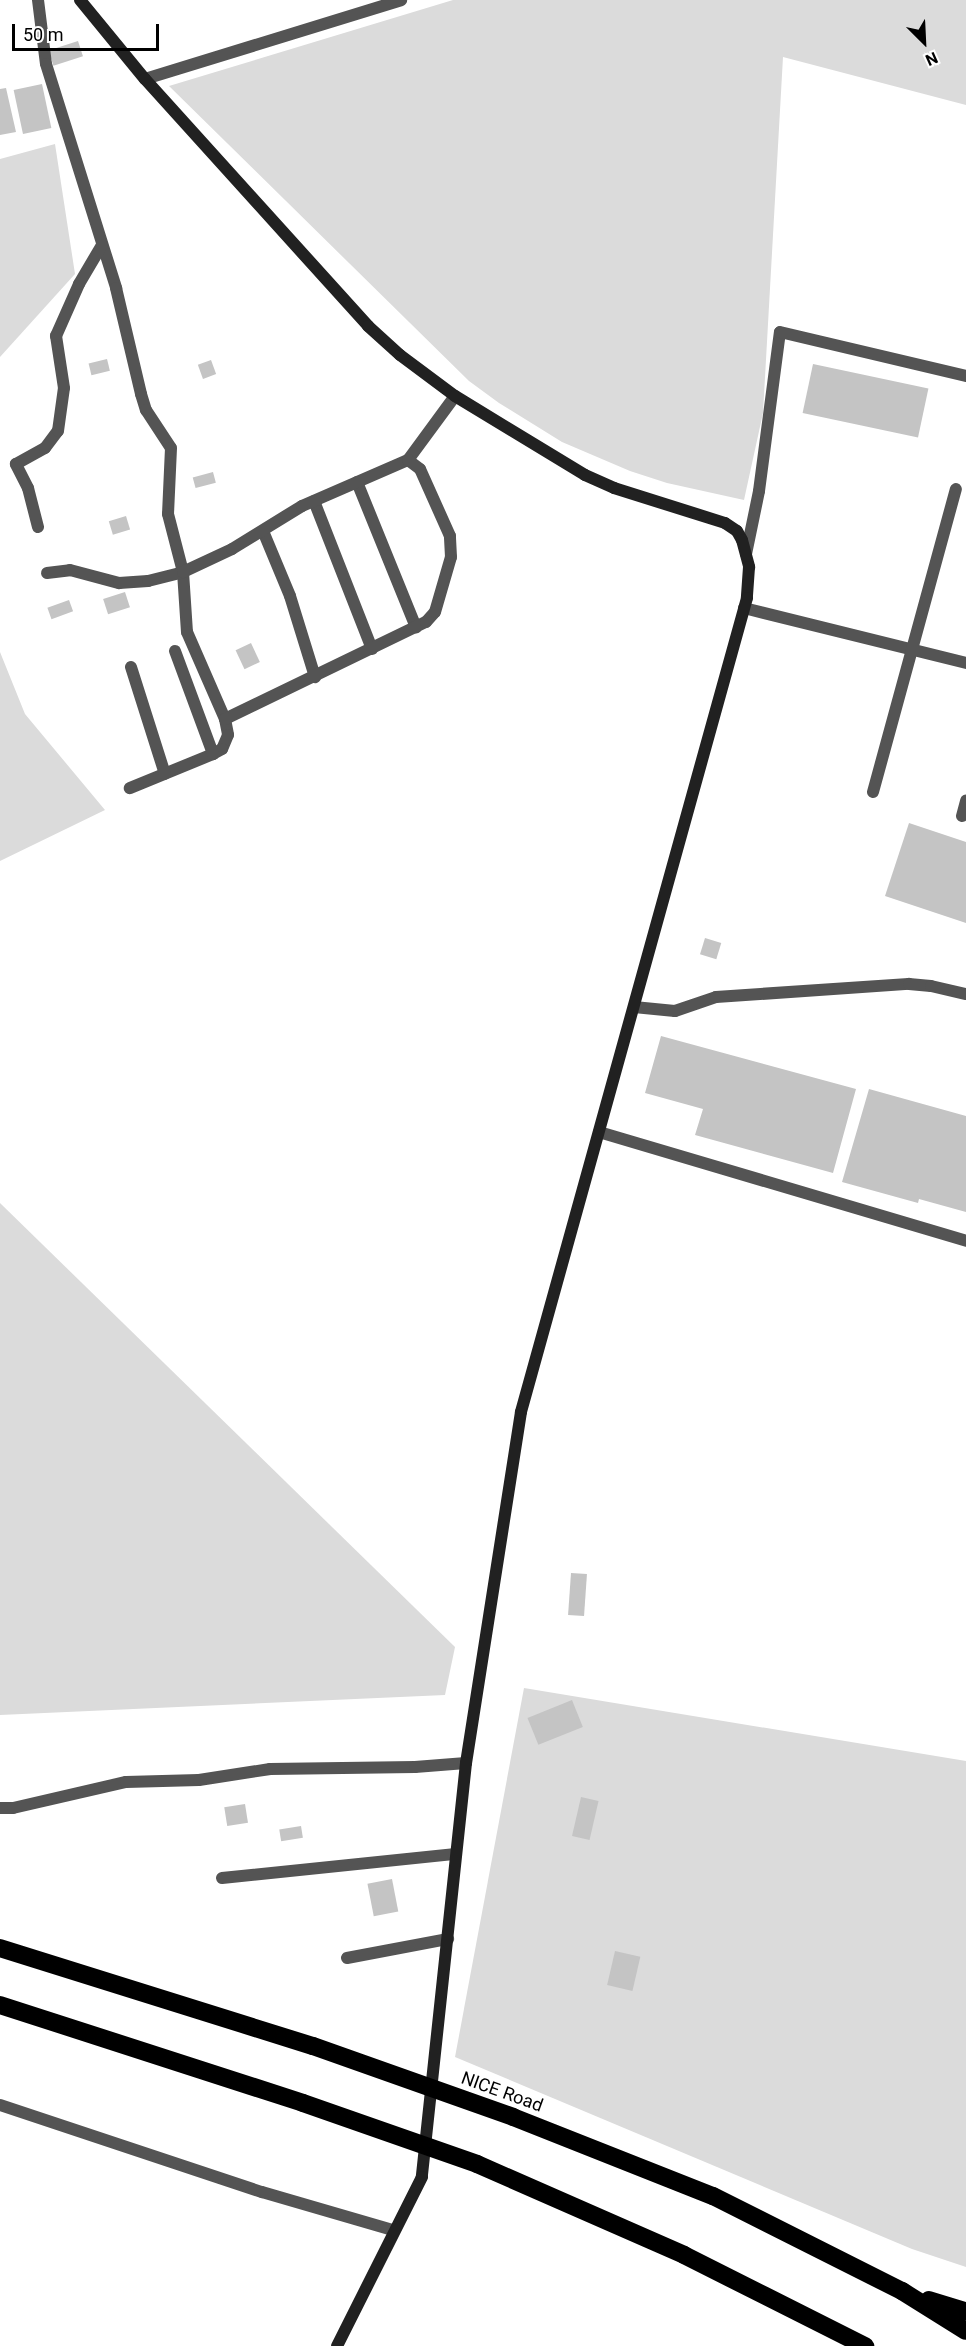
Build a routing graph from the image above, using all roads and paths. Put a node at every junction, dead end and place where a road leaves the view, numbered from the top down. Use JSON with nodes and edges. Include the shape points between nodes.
{"nodes":[{"id":1,"x":39,"y":0,"type":"edge"},
{"id":2,"x":80,"y":0,"type":"edge"},
{"id":3,"x":401,"y":0,"type":"edge"},
{"id":4,"x":145,"y":79,"type":"junction"},
{"id":5,"x":102,"y":245,"type":"junction"},
{"id":6,"x":966,"y":376,"type":"edge"},
{"id":7,"x":454,"y":396,"type":"junction"},
{"id":8,"x":408,"y":460,"type":"junction"},
{"id":9,"x":357,"y":482,"type":"junction"},
{"id":10,"x":956,"y":489,"type":"dead end"},
{"id":11,"x":314,"y":501,"type":"junction"},
{"id":12,"x":38,"y":527,"type":"dead end"},
{"id":13,"x":263,"y":531,"type":"junction"},
{"id":14,"x":746,"y":554,"type":"junction"},
{"id":15,"x":183,"y":572,"type":"junction"},
{"id":16,"x":47,"y":573,"type":"dead end"},
{"id":17,"x":744,"y":608,"type":"junction"},
{"id":18,"x":416,"y":627,"type":"junction"},
{"id":19,"x":372,"y":649,"type":"junction"},
{"id":20,"x":912,"y":650,"type":"junction"},
{"id":21,"x":176,"y":651,"type":"dead end"},
{"id":22,"x":966,"y":663,"type":"edge"},
{"id":23,"x":131,"y":667,"type":"dead end"},
{"id":24,"x":315,"y":677,"type":"junction"},
{"id":25,"x":225,"y":719,"type":"junction"},
{"id":26,"x":213,"y":754,"type":"junction"},
{"id":27,"x":165,"y":774,"type":"junction"},
{"id":28,"x":130,"y":788,"type":"dead end"},
{"id":29,"x":873,"y":792,"type":"dead end"},
{"id":30,"x":966,"y":801,"type":"edge"},
{"id":31,"x":962,"y":816,"type":"dead end"},
{"id":32,"x":966,"y":994,"type":"edge"},
{"id":33,"x":634,"y":1007,"type":"junction"},
{"id":34,"x":599,"y":1132,"type":"junction"},
{"id":35,"x":966,"y":1241,"type":"edge"},
{"id":36,"x":466,"y":1763,"type":"junction"},
{"id":37,"x":0,"y":1808,"type":"edge"},
{"id":38,"x":456,"y":1854,"type":"junction"},
{"id":39,"x":222,"y":1878,"type":"dead end"},
{"id":40,"x":448,"y":1939,"type":"junction"},
{"id":41,"x":0,"y":1948,"type":"edge"},
{"id":42,"x":347,"y":1958,"type":"dead end"},
{"id":43,"x":0,"y":2006,"type":"edge"},
{"id":44,"x":0,"y":2105,"type":"edge"},
{"id":45,"x":393,"y":2230,"type":"junction"},
{"id":46,"x":902,"y":2291,"type":"junction"},
{"id":47,"x":966,"y":2311,"type":"edge"},
{"id":48,"x":966,"y":2331,"type":"edge"},
{"id":49,"x":337,"y":2346,"type":"edge"},
{"id":50,"x":865,"y":2346,"type":"edge"}],
"edges":[{"from":1,"to":5,"type":"street","via":[[46,64]]},
{"from":2,"to":4,"type":"street"},
{"from":3,"to":4,"type":"street"},
{"from":4,"to":7,"type":"street","via":[[368,326]]},
{"from":5,"to":12,"type":"street","via":[[56,336],[64,388],[58,431],[50,444],[16,464],[28,488]]},
{"from":5,"to":15,"type":"street","via":[[146,410],[171,448],[168,514]]},
{"from":6,"to":14,"type":"street","via":[[780,332]]},
{"from":7,"to":8,"type":"street"},
{"from":7,"to":14,"type":"street","via":[[593,478],[725,523],[736,531]]},
{"from":8,"to":9,"type":"street"},
{"from":8,"to":18,"type":"street","via":[[420,469],[450,536],[451,548],[435,612]]},
{"from":9,"to":11,"type":"street"},
{"from":9,"to":18,"type":"street"},
{"from":10,"to":20,"type":"street"},
{"from":11,"to":13,"type":"street"},
{"from":11,"to":19,"type":"street"},
{"from":13,"to":15,"type":"street"},
{"from":13,"to":24,"type":"street","via":[[290,596]]},
{"from":14,"to":17,"type":"street","via":[[750,580]]},
{"from":15,"to":16,"type":"street","via":[[119,583],[70,570]]},
{"from":15,"to":25,"type":"street","via":[[187,632]]},
{"from":17,"to":20,"type":"street"},
{"from":17,"to":33,"type":"street"},
{"from":18,"to":19,"type":"street"},
{"from":19,"to":24,"type":"street"},
{"from":20,"to":22,"type":"street"},
{"from":20,"to":29,"type":"street"},
{"from":21,"to":26,"type":"street"},
{"from":23,"to":27,"type":"street"},
{"from":24,"to":25,"type":"street"},
{"from":25,"to":26,"type":"street","via":[[226,743]]},
{"from":26,"to":27,"type":"street"},
{"from":27,"to":28,"type":"street"},
{"from":30,"to":31,"type":"street"},
{"from":32,"to":33,"type":"street","via":[[909,984],[716,997],[675,1011]]},
{"from":33,"to":34,"type":"street"},
{"from":34,"to":35,"type":"street"},
{"from":34,"to":36,"type":"street","via":[[521,1412]]},
{"from":36,"to":37,"type":"street","via":[[270,1769],[199,1780],[126,1782]]},
{"from":36,"to":38,"type":"street"},
{"from":38,"to":39,"type":"street"},
{"from":38,"to":40,"type":"street"},
{"from":40,"to":42,"type":"street"},
{"from":40,"to":45,"type":"street","via":[[422,2177]]},
{"from":41,"to":46,"type":"highway","name":"NICE Road","via":[[313,2046],[513,2117],[713,2196]]},
{"from":43,"to":50,"type":"highway","via":[[292,2099],[477,2164],[684,2255]]},
{"from":44,"to":45,"type":"street","via":[[262,2192]]},
{"from":45,"to":49,"type":"street"},
{"from":46,"to":47,"type":"highway"},
{"from":46,"to":48,"type":"highway","name":"NICE Road"}]}
